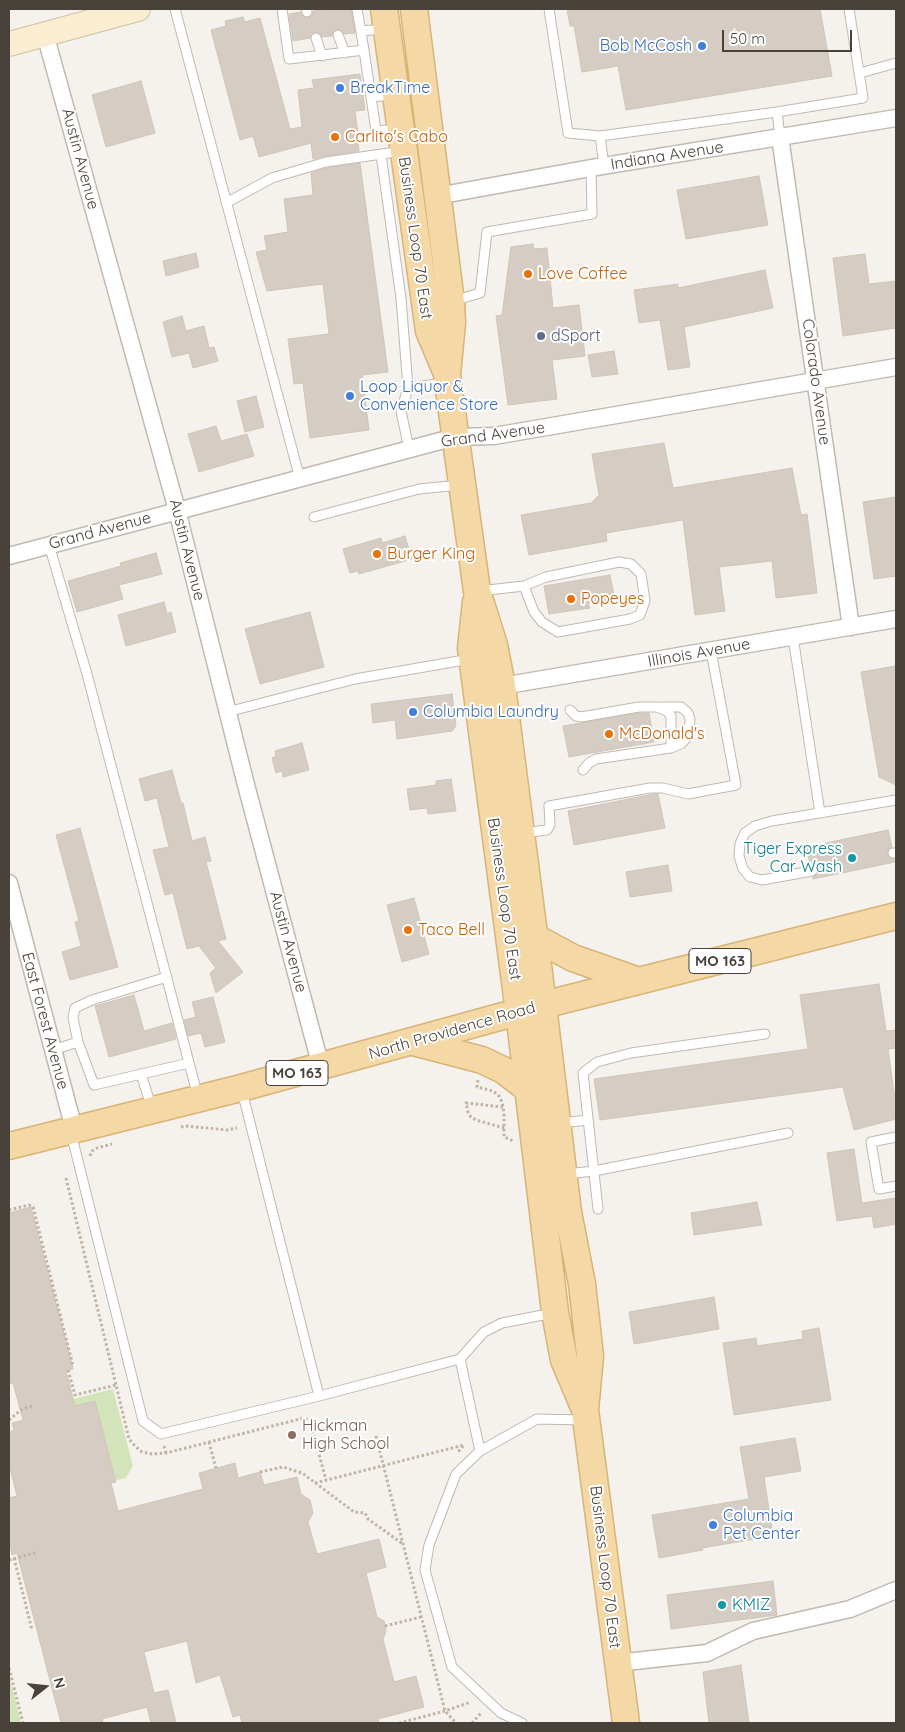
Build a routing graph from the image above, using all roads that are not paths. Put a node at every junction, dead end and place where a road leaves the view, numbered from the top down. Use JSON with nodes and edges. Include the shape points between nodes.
{"nodes":[{"id":1,"x":138,"y":9,"type":"edge"},
{"id":2,"x":175,"y":9,"type":"edge"},
{"id":3,"x":282,"y":9,"type":"edge"},
{"id":4,"x":357,"y":9,"type":"edge"},
{"id":5,"x":414,"y":9,"type":"edge"},
{"id":6,"x":549,"y":9,"type":"edge"},
{"id":7,"x":849,"y":9,"type":"edge"},
{"id":8,"x":386,"y":19,"type":"edge"},
{"id":9,"x":361,"y":31,"type":"junction"},
{"id":10,"x":45,"y":34,"type":"junction"},
{"id":11,"x":338,"y":35,"type":"dead end"},
{"id":12,"x":316,"y":38,"type":"dead end"},
{"id":13,"x":9,"y":44,"type":"edge"},
{"id":14,"x":364,"y":50,"type":"junction"},
{"id":15,"x":345,"y":53,"type":"junction"},
{"id":16,"x":322,"y":56,"type":"junction"},
{"id":17,"x":896,"y":64,"type":"edge"},
{"id":18,"x":860,"y":73,"type":"junction"},
{"id":19,"x":383,"y":96,"type":"junction"},
{"id":20,"x":776,"y":112,"type":"junction"},
{"id":21,"x":896,"y":118,"type":"edge"},
{"id":22,"x":600,"y":136,"type":"junction"},
{"id":23,"x":780,"y":137,"type":"junction"},
{"id":24,"x":395,"y":145,"type":"junction"},
{"id":25,"x":598,"y":167,"type":"junction"},
{"id":26,"x":437,"y":196,"type":"junction"},
{"id":27,"x":226,"y":203,"type":"junction"},
{"id":28,"x":412,"y":297,"type":"junction"},
{"id":29,"x":451,"y":302,"type":"junction"},
{"id":30,"x":896,"y":367,"type":"edge"},
{"id":31,"x":447,"y":378,"type":"junction"},
{"id":32,"x":815,"y":381,"type":"junction"},
{"id":33,"x":408,"y":388,"type":"junction"},
{"id":34,"x":456,"y":437,"type":"junction"},
{"id":35,"x":410,"y":449,"type":"junction"},
{"id":36,"x":300,"y":479,"type":"junction"},
{"id":37,"x":462,"y":484,"type":"junction"},
{"id":38,"x":177,"y":510,"type":"junction"},
{"id":39,"x":314,"y":517,"type":"dead end"},
{"id":40,"x":50,"y":545,"type":"junction"},
{"id":41,"x":9,"y":556,"type":"edge"},
{"id":42,"x":524,"y":586,"type":"junction"},
{"id":43,"x":477,"y":592,"type":"junction"},
{"id":44,"x":896,"y":619,"type":"edge"},
{"id":45,"x":851,"y":627,"type":"junction"},
{"id":46,"x":793,"y":637,"type":"junction"},
{"id":47,"x":711,"y":650,"type":"junction"},
{"id":48,"x":472,"y":658,"type":"junction"},
{"id":49,"x":502,"y":686,"type":"junction"},
{"id":50,"x":657,"y":707,"type":"junction"},
{"id":51,"x":570,"y":710,"type":"dead end"},
{"id":52,"x":227,"y":712,"type":"junction"},
{"id":53,"x":671,"y":748,"type":"junction"},
{"id":54,"x":583,"y":770,"type":"dead end"},
{"id":55,"x":896,"y":800,"type":"edge"},
{"id":56,"x":820,"y":813,"type":"junction"},
{"id":57,"x":521,"y":833,"type":"junction"},
{"id":58,"x":812,"y":871,"type":"dead end"},
{"id":59,"x":9,"y":883,"type":"edge"},
{"id":60,"x":896,"y":916,"type":"edge"},
{"id":61,"x":534,"y":937,"type":"junction"},
{"id":62,"x":167,"y":977,"type":"junction"},
{"id":63,"x":639,"y":981,"type":"junction"},
{"id":64,"x":531,"y":1009,"type":"junction"},
{"id":65,"x":765,"y":1034,"type":"dead end"},
{"id":66,"x":78,"y":1042,"type":"junction"},
{"id":67,"x":413,"y":1042,"type":"junction"},
{"id":68,"x":53,"y":1050,"type":"junction"},
{"id":69,"x":189,"y":1062,"type":"junction"},
{"id":70,"x":321,"y":1067,"type":"junction"},
{"id":71,"x":141,"y":1074,"type":"junction"},
{"id":72,"x":241,"y":1088,"type":"junction"},
{"id":73,"x":528,"y":1089,"type":"junction"},
{"id":74,"x":198,"y":1099,"type":"junction"},
{"id":75,"x":152,"y":1110,"type":"junction"},
{"id":76,"x":588,"y":1120,"type":"junction"},
{"id":77,"x":557,"y":1123,"type":"junction"},
{"id":78,"x":72,"y":1130,"type":"junction"},
{"id":79,"x":788,"y":1132,"type":"dead end"},
{"id":80,"x":896,"y":1138,"type":"edge"},
{"id":81,"x":9,"y":1146,"type":"edge"},
{"id":82,"x":594,"y":1171,"type":"junction"},
{"id":83,"x":564,"y":1174,"type":"junction"},
{"id":84,"x":896,"y":1186,"type":"edge"},
{"id":85,"x":598,"y":1209,"type":"dead end"},
{"id":86,"x":555,"y":1312,"type":"junction"},
{"id":87,"x":460,"y":1359,"type":"junction"},
{"id":88,"x":319,"y":1396,"type":"junction"},
{"id":89,"x":585,"y":1415,"type":"junction"},
{"id":90,"x":480,"y":1451,"type":"junction"},
{"id":91,"x":896,"y":1590,"type":"edge"},
{"id":92,"x":617,"y":1663,"type":"junction"},
{"id":93,"x":522,"y":1723,"type":"edge"},
{"id":94,"x":626,"y":1723,"type":"edge"}],
"edges":[{"from":1,"to":10,"type":"street"},
{"from":2,"to":27,"type":"lane"},
{"from":3,"to":16,"type":"lane","via":[[289,59]]},
{"from":4,"to":9,"type":"lane"},
{"from":5,"to":26,"type":"main road","name":"Business Loop 70 East"},
{"from":6,"to":22,"type":"lane","via":[[568,133]]},
{"from":7,"to":18,"type":"lane"},
{"from":8,"to":9,"type":"lane"},
{"from":8,"to":19,"type":"main road","name":"Business Loop 70 East"},
{"from":9,"to":14,"type":"lane"},
{"from":10,"to":13,"type":"street"},
{"from":10,"to":38,"type":"street","name":"Austin Avenue"},
{"from":11,"to":15,"type":"lane"},
{"from":12,"to":16,"type":"lane"},
{"from":14,"to":15,"type":"lane"},
{"from":14,"to":19,"type":"lane"},
{"from":15,"to":16,"type":"lane"},
{"from":17,"to":18,"type":"lane"},
{"from":18,"to":20,"type":"lane","via":[[863,98]]},
{"from":19,"to":24,"type":"main road","name":"Business Loop 70 East"},
{"from":20,"to":22,"type":"lane"},
{"from":20,"to":23,"type":"lane"},
{"from":21,"to":23,"type":"street","name":"Indiana Avenue"},
{"from":22,"to":25,"type":"lane"},
{"from":23,"to":25,"type":"street","name":"Indiana Avenue"},
{"from":23,"to":32,"type":"street","name":"Colorado Avenue"},
{"from":24,"to":27,"type":"lane","via":[[272,178]]},
{"from":24,"to":28,"type":"main road","name":"Business Loop 70 East"},
{"from":25,"to":26,"type":"street","name":"Indiana Avenue"},
{"from":25,"to":29,"type":"lane","via":[[592,214],[487,232],[480,293]]},
{"from":26,"to":29,"type":"main road","name":"Business Loop 70 East"},
{"from":27,"to":36,"type":"lane"},
{"from":28,"to":31,"type":"main road","name":"Business Loop 70 East"},
{"from":28,"to":33,"type":"lane"},
{"from":29,"to":31,"type":"main road","name":"Business Loop 70 East"},
{"from":30,"to":32,"type":"street","name":"Grand Avenue"},
{"from":31,"to":33,"type":"lane"},
{"from":31,"to":34,"type":"main road","name":"Business Loop 70 East"},
{"from":32,"to":34,"type":"street","name":"Grand Avenue","via":[[494,436]]},
{"from":32,"to":45,"type":"street","name":"Colorado Avenue"},
{"from":33,"to":35,"type":"lane","via":[[401,411]]},
{"from":34,"to":35,"type":"street","name":"Grand Avenue"},
{"from":34,"to":37,"type":"main road","name":"Business Loop 70 East"},
{"from":35,"to":36,"type":"street","name":"Grand Avenue"},
{"from":36,"to":38,"type":"street","name":"Grand Avenue"},
{"from":37,"to":39,"type":"lane","via":[[419,490]]},
{"from":37,"to":43,"type":"main road","name":"Business Loop 70 East"},
{"from":38,"to":40,"type":"street","name":"Grand Avenue"},
{"from":38,"to":52,"type":"street","name":"Austin Avenue"},
{"from":40,"to":41,"type":"street","name":"Grand Avenue"},
{"from":40,"to":62,"type":"lane"},
{"from":42,"to":42,"type":"lane","via":[[534,612],[542,622],[558,632],[630,618],[640,614],[645,601],[641,574],[631,564],[619,562],[546,577]]},
{"from":42,"to":43,"type":"lane"},
{"from":43,"to":48,"type":"main road","name":"Business Loop 70 East"},
{"from":43,"to":49,"type":"main road","name":"Business Loop 70 East","via":[[494,645]]},
{"from":44,"to":45,"type":"street","name":"Illinois Avenue"},
{"from":45,"to":46,"type":"street","name":"Illinois Avenue"},
{"from":46,"to":47,"type":"street","name":"Illinois Avenue"},
{"from":46,"to":56,"type":"lane"},
{"from":47,"to":49,"type":"street","name":"Illinois Avenue"},
{"from":47,"to":57,"type":"lane","via":[[736,785],[688,794],[650,788],[549,806],[550,825],[547,830]]},
{"from":48,"to":52,"type":"lane","via":[[354,679]]},
{"from":48,"to":64,"type":"main road","name":"Business Loop 70 East"},
{"from":49,"to":57,"type":"main road","name":"Business Loop 70 East"},
{"from":50,"to":51,"type":"lane","via":[[581,717]]},
{"from":50,"to":53,"type":"lane","via":[[671,716]]},
{"from":50,"to":53,"type":"lane","via":[[681,707],[688,713],[689,735],[681,744]]},
{"from":52,"to":70,"type":"street","name":"Austin Avenue"},
{"from":53,"to":54,"type":"lane","via":[[596,759]]},
{"from":55,"to":56,"type":"lane"},
{"from":56,"to":58,"type":"lane","via":[[755,826],[745,833],[740,844],[743,869],[750,876],[762,880]]},
{"from":57,"to":61,"type":"main road","name":"Business Loop 70 East"},
{"from":59,"to":68,"type":"street","name":"East Forest Avenue"},
{"from":60,"to":63,"type":"main road","name":"North Providence Road","number":"MO 163"},
{"from":61,"to":63,"type":"main road","via":[[573,958]]},
{"from":61,"to":64,"type":"main road","name":"Business Loop 70 East"},
{"from":62,"to":66,"type":"lane","via":[[76,1008],[73,1018]]},
{"from":62,"to":69,"type":"lane"},
{"from":63,"to":64,"type":"main road","name":"North Providence Road","number":"MO 163"},
{"from":64,"to":67,"type":"main road","name":"North Providence Road","number":"MO 163"},
{"from":64,"to":73,"type":"main road","name":"Business Loop 70 East"},
{"from":64,"to":77,"type":"main road","name":"Business Loop 70 East"},
{"from":65,"to":76,"type":"lane","via":[[632,1053],[597,1062],[583,1073]]},
{"from":66,"to":68,"type":"lane"},
{"from":66,"to":71,"type":"lane","via":[[94,1085]]},
{"from":67,"to":70,"type":"main road","name":"North Providence Road","number":"MO 163"},
{"from":67,"to":73,"type":"main road","via":[[482,1060],[503,1070]]},
{"from":68,"to":78,"type":"street","name":"East Forest Avenue"},
{"from":69,"to":71,"type":"lane"},
{"from":69,"to":74,"type":"lane"},
{"from":70,"to":72,"type":"main road","name":"North Providence Road","number":"MO 163"},
{"from":71,"to":75,"type":"lane"},
{"from":72,"to":74,"type":"main road","name":"North Providence Road","number":"MO 163"},
{"from":72,"to":88,"type":"lane"},
{"from":73,"to":86,"type":"main road","name":"Business Loop 70 East"},
{"from":74,"to":75,"type":"main road","name":"North Providence Road","number":"MO 163"},
{"from":75,"to":78,"type":"main road","name":"North Providence Road","number":"MO 163"},
{"from":76,"to":77,"type":"lane"},
{"from":76,"to":82,"type":"lane"},
{"from":77,"to":83,"type":"main road","name":"Business Loop 70 East"},
{"from":78,"to":81,"type":"main road","name":"North Providence Road","number":"MO 163"},
{"from":78,"to":88,"type":"lane","via":[[143,1421],[161,1434]]},
{"from":79,"to":82,"type":"lane"},
{"from":80,"to":84,"type":"lane","via":[[871,1142],[879,1189]]},
{"from":82,"to":83,"type":"lane"},
{"from":82,"to":85,"type":"lane"},
{"from":83,"to":89,"type":"main road","name":"Business Loop 70 East","via":[[590,1356]]},
{"from":86,"to":87,"type":"lane","via":[[502,1323],[484,1332]]},
{"from":86,"to":89,"type":"main road","name":"Business Loop 70 East","via":[[564,1360]]},
{"from":87,"to":88,"type":"lane"},
{"from":87,"to":90,"type":"lane"},
{"from":89,"to":90,"type":"lane","via":[[537,1419]]},
{"from":89,"to":92,"type":"main road","name":"Business Loop 70 East"},
{"from":90,"to":93,"type":"lane","via":[[456,1474],[429,1545],[425,1570],[452,1667],[501,1713]]},
{"from":91,"to":92,"type":"street","via":[[850,1610],[753,1631],[707,1653]]},
{"from":92,"to":94,"type":"main road","name":"Business Loop 70 East"}]}
